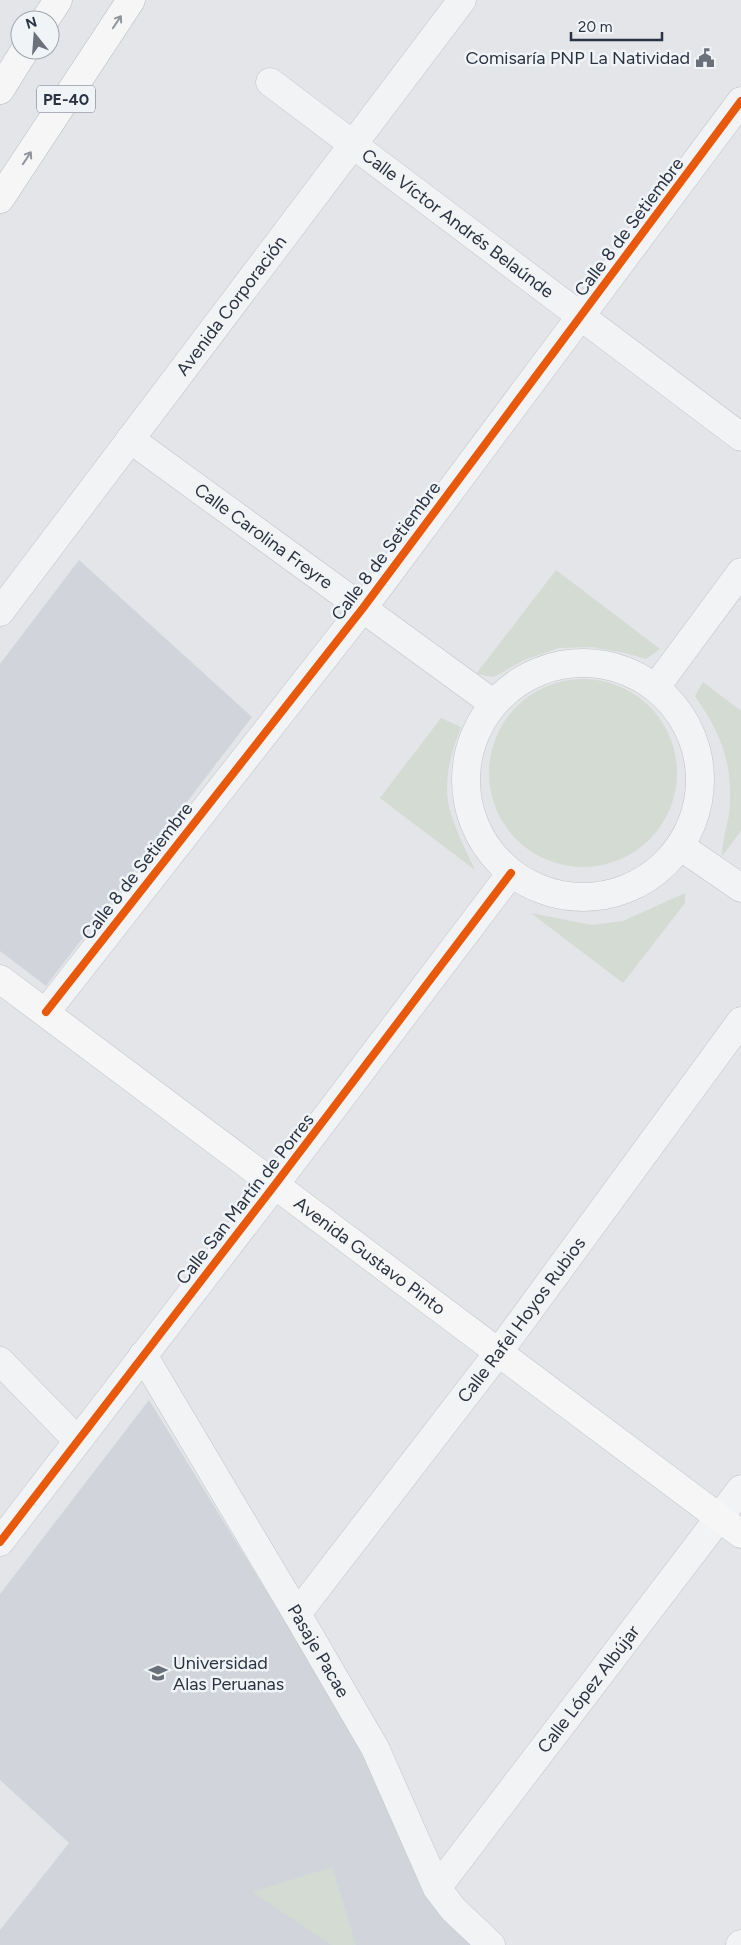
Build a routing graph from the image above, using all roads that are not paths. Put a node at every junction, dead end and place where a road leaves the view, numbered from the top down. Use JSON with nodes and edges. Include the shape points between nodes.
{"nodes":[{"id":1,"x":132,"y":0,"type":"edge"},
{"id":2,"x":462,"y":0,"type":"edge"},
{"id":3,"x":19,"y":60,"type":"edge"},
{"id":4,"x":270,"y":82,"type":"dead end"},
{"id":5,"x":0,"y":90,"type":"edge"},
{"id":6,"x":741,"y":101,"type":"edge"},
{"id":7,"x":353,"y":144,"type":"junction"},
{"id":8,"x":2,"y":189,"type":"edge"},
{"id":9,"x":581,"y":317,"type":"junction"},
{"id":10,"x":741,"y":437,"type":"edge"},
{"id":11,"x":130,"y":439,"type":"junction"},
{"id":12,"x":741,"y":572,"type":"edge"},
{"id":13,"x":363,"y":608,"type":"junction"},
{"id":14,"x":0,"y":612,"type":"edge"},
{"id":15,"x":656,"y":688,"type":"junction"},
{"id":16,"x":494,"y":704,"type":"junction"},
{"id":17,"x":680,"y":846,"type":"junction"},
{"id":18,"x":511,"y":873,"type":"junction"},
{"id":19,"x":741,"y":888,"type":"edge"},
{"id":20,"x":0,"y":979,"type":"edge"},
{"id":21,"x":46,"y":1012,"type":"junction"},
{"id":22,"x":741,"y":1021,"type":"edge"},
{"id":23,"x":274,"y":1186,"type":"junction"},
{"id":24,"x":498,"y":1353,"type":"junction"},
{"id":25,"x":143,"y":1355,"type":"junction"},
{"id":26,"x":0,"y":1361,"type":"edge"},
{"id":27,"x":78,"y":1440,"type":"junction"},
{"id":28,"x":741,"y":1489,"type":"edge"},
{"id":29,"x":720,"y":1518,"type":"junction"},
{"id":30,"x":741,"y":1534,"type":"edge"},
{"id":31,"x":0,"y":1542,"type":"edge"},
{"id":32,"x":297,"y":1614,"type":"junction"},
{"id":33,"x":436,"y":1888,"type":"junction"},
{"id":34,"x":491,"y":1945,"type":"edge"}],
"edges":[{"from":8,"to":1,"type":"main road","number":"PE-40","one_way":true},
{"from":2,"to":7,"type":"street","name":"Avenida Corporación"},
{"from":3,"to":5,"type":"main road"},
{"from":4,"to":7,"type":"street","name":"Calle Víctor Andrés Belaúnde"},
{"from":6,"to":9,"type":"street","name":"Calle 8 de Setiembre"},
{"from":7,"to":9,"type":"street","name":"Calle Víctor Andrés Belaúnde"},
{"from":7,"to":11,"type":"street","name":"Avenida Corporación"},
{"from":9,"to":10,"type":"street","name":"Calle Víctor Andrés Belaúnde"},
{"from":9,"to":13,"type":"street","name":"Calle 8 de Setiembre"},
{"from":11,"to":13,"type":"street","name":"Calle Carolina Freyre"},
{"from":11,"to":14,"type":"street","name":"Avenida Corporación"},
{"from":12,"to":15,"type":"street"},
{"from":13,"to":16,"type":"street","name":"Calle Carolina Freyre"},
{"from":13,"to":21,"type":"street","name":"Calle 8 de Setiembre"},
{"from":15,"to":16,"type":"street","via":[[618,668],[576,663],[532,675],[512,687]]},
{"from":15,"to":17,"type":"street","via":[[683,719],[699,758],[698,803]]},
{"from":16,"to":18,"type":"street","via":[[471,745],[466,792],[480,837]]},
{"from":17,"to":18,"type":"street","via":[[645,879],[624,890],[601,896],[554,894]]},
{"from":17,"to":19,"type":"street"},
{"from":18,"to":23,"type":"street","name":"Calle San Martín de Porres"},
{"from":20,"to":21,"type":"main road","name":"Avenida Gustavo Pinto"},
{"from":21,"to":23,"type":"main road","name":"Avenida Gustavo Pinto"},
{"from":22,"to":24,"type":"street","name":"Calle Rafel Hoyos Rubios"},
{"from":23,"to":24,"type":"main road","name":"Avenida Gustavo Pinto"},
{"from":23,"to":25,"type":"street","name":"Calle San Martín de Porres"},
{"from":24,"to":29,"type":"main road","name":"Avenida Gustavo Pinto"},
{"from":24,"to":32,"type":"street","name":"Calle Rafel Hoyos Rubios"},
{"from":25,"to":27,"type":"street","name":"Calle San Martín de Porres"},
{"from":25,"to":32,"type":"street","name":"Pasaje Pacae"},
{"from":26,"to":27,"type":"street"},
{"from":27,"to":31,"type":"street","name":"Calle San Martín de Porres"},
{"from":28,"to":29,"type":"street","name":"Calle López Albújar"},
{"from":29,"to":30,"type":"main road","name":"Avenida Gustavo Pinto"},
{"from":29,"to":33,"type":"street","name":"Calle López Albújar"},
{"from":32,"to":33,"type":"street","name":"Pasaje Pacae","via":[[375,1748]]},
{"from":33,"to":34,"type":"street","name":"Pasaje Pacae"}]}
